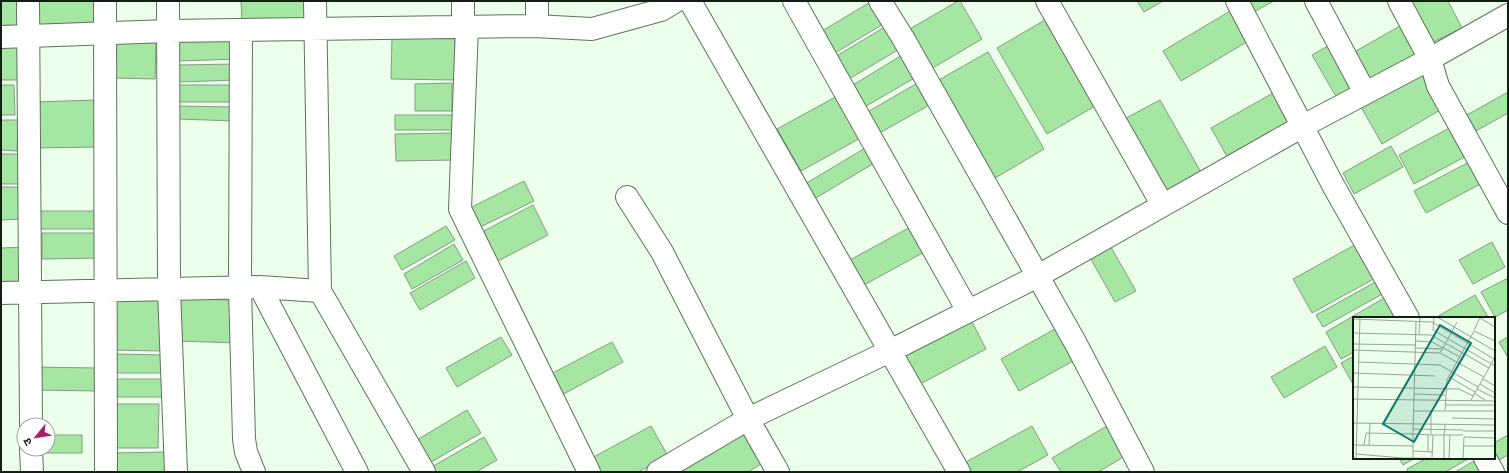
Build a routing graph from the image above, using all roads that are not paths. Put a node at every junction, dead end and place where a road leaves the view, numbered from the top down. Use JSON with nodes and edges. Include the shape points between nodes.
{"nodes":[{"id":1,"x":28,"y":1,"type":"edge"},
{"id":2,"x":104,"y":1,"type":"edge"},
{"id":3,"x":168,"y":1,"type":"edge"},
{"id":4,"x":315,"y":1,"type":"edge"},
{"id":5,"x":463,"y":1,"type":"edge"},
{"id":6,"x":537,"y":1,"type":"edge"},
{"id":7,"x":676,"y":1,"type":"edge"},
{"id":8,"x":690,"y":1,"type":"edge"},
{"id":9,"x":794,"y":1,"type":"edge"},
{"id":10,"x":880,"y":1,"type":"edge"},
{"id":11,"x":1236,"y":1,"type":"edge"},
{"id":12,"x":1316,"y":1,"type":"edge"},
{"id":13,"x":1399,"y":1,"type":"edge"},
{"id":14,"x":1050,"y":2,"type":"edge"},
{"id":15,"x":1508,"y":15,"type":"edge"},
{"id":16,"x":537,"y":26,"type":"junction"},
{"id":17,"x":465,"y":27,"type":"junction"},
{"id":18,"x":241,"y":30,"type":"junction"},
{"id":19,"x":315,"y":30,"type":"junction"},
{"id":20,"x":168,"y":31,"type":"junction"},
{"id":21,"x":104,"y":34,"type":"junction"},
{"id":22,"x":28,"y":36,"type":"junction"},
{"id":23,"x":1,"y":37,"type":"edge"},
{"id":24,"x":1430,"y":59,"type":"junction"},
{"id":25,"x":1365,"y":93,"type":"junction"},
{"id":26,"x":1303,"y":126,"type":"junction"},
{"id":27,"x":627,"y":197,"type":"dead end"},
{"id":28,"x":1162,"y":204,"type":"junction"},
{"id":29,"x":1508,"y":212,"type":"edge"},
{"id":30,"x":1038,"y":276,"type":"junction"},
{"id":31,"x":250,"y":287,"type":"junction"},
{"id":32,"x":169,"y":290,"type":"junction"},
{"id":33,"x":320,"y":291,"type":"junction"},
{"id":34,"x":104,"y":292,"type":"junction"},
{"id":35,"x":31,"y":293,"type":"junction"},
{"id":36,"x":1,"y":294,"type":"edge"},
{"id":37,"x":968,"y":311,"type":"junction"},
{"id":38,"x":1407,"y":317,"type":"edge"},
{"id":39,"x":890,"y":351,"type":"junction"},
{"id":40,"x":31,"y":417,"type":"edge"},
{"id":41,"x":748,"y":419,"type":"junction"},
{"id":42,"x":31,"y":457,"type":"edge"},
{"id":43,"x":1486,"y":459,"type":"edge"},
{"id":44,"x":32,"y":472,"type":"edge"},
{"id":45,"x":106,"y":472,"type":"edge"},
{"id":46,"x":176,"y":472,"type":"edge"},
{"id":47,"x":254,"y":472,"type":"edge"},
{"id":48,"x":357,"y":472,"type":"edge"},
{"id":49,"x":424,"y":472,"type":"edge"},
{"id":50,"x":589,"y":472,"type":"edge"},
{"id":51,"x":658,"y":472,"type":"edge"},
{"id":52,"x":778,"y":472,"type":"edge"},
{"id":53,"x":959,"y":472,"type":"edge"},
{"id":54,"x":1143,"y":472,"type":"edge"},
{"id":55,"x":1492,"y":472,"type":"edge"}],
"edges":[{"from":1,"to":22,"type":"street"},
{"from":2,"to":21,"type":"street"},
{"from":3,"to":20,"type":"street"},
{"from":4,"to":19,"type":"street"},
{"from":5,"to":17,"type":"street"},
{"from":6,"to":16,"type":"street"},
{"from":7,"to":16,"type":"street","via":[[661,10],[592,29]]},
{"from":8,"to":39,"type":"street"},
{"from":9,"to":37,"type":"street"},
{"from":10,"to":30,"type":"street"},
{"from":11,"to":26,"type":"street"},
{"from":12,"to":25,"type":"street"},
{"from":13,"to":24,"type":"street"},
{"from":14,"to":28,"type":"street"},
{"from":15,"to":24,"type":"street"},
{"from":16,"to":17,"type":"street"},
{"from":17,"to":19,"type":"street"},
{"from":17,"to":50,"type":"street","via":[[460,209]]},
{"from":18,"to":19,"type":"street"},
{"from":18,"to":20,"type":"street"},
{"from":18,"to":31,"type":"street"},
{"from":19,"to":33,"type":"street"},
{"from":20,"to":21,"type":"street"},
{"from":20,"to":32,"type":"street"},
{"from":21,"to":22,"type":"street"},
{"from":21,"to":34,"type":"street"},
{"from":22,"to":23,"type":"street"},
{"from":22,"to":35,"type":"street"},
{"from":24,"to":25,"type":"street"},
{"from":24,"to":29,"type":"street","via":[[1438,86]]},
{"from":25,"to":26,"type":"street"},
{"from":26,"to":28,"type":"street"},
{"from":26,"to":38,"type":"street"},
{"from":27,"to":41,"type":"street","via":[[662,252]]},
{"from":28,"to":30,"type":"street"},
{"from":30,"to":37,"type":"street"},
{"from":30,"to":54,"type":"street"},
{"from":31,"to":32,"type":"street"},
{"from":31,"to":33,"type":"street"},
{"from":31,"to":47,"type":"street","via":[[244,439]]},
{"from":31,"to":48,"type":"street"},
{"from":32,"to":34,"type":"street"},
{"from":32,"to":46,"type":"street"},
{"from":33,"to":49,"type":"street"},
{"from":34,"to":35,"type":"street"},
{"from":34,"to":45,"type":"street"},
{"from":35,"to":36,"type":"street"},
{"from":35,"to":40,"type":"street"},
{"from":37,"to":39,"type":"street"},
{"from":39,"to":41,"type":"street"},
{"from":39,"to":53,"type":"street"},
{"from":41,"to":51,"type":"street"},
{"from":41,"to":52,"type":"street"},
{"from":42,"to":44,"type":"street"},
{"from":43,"to":55,"type":"street"}]}
